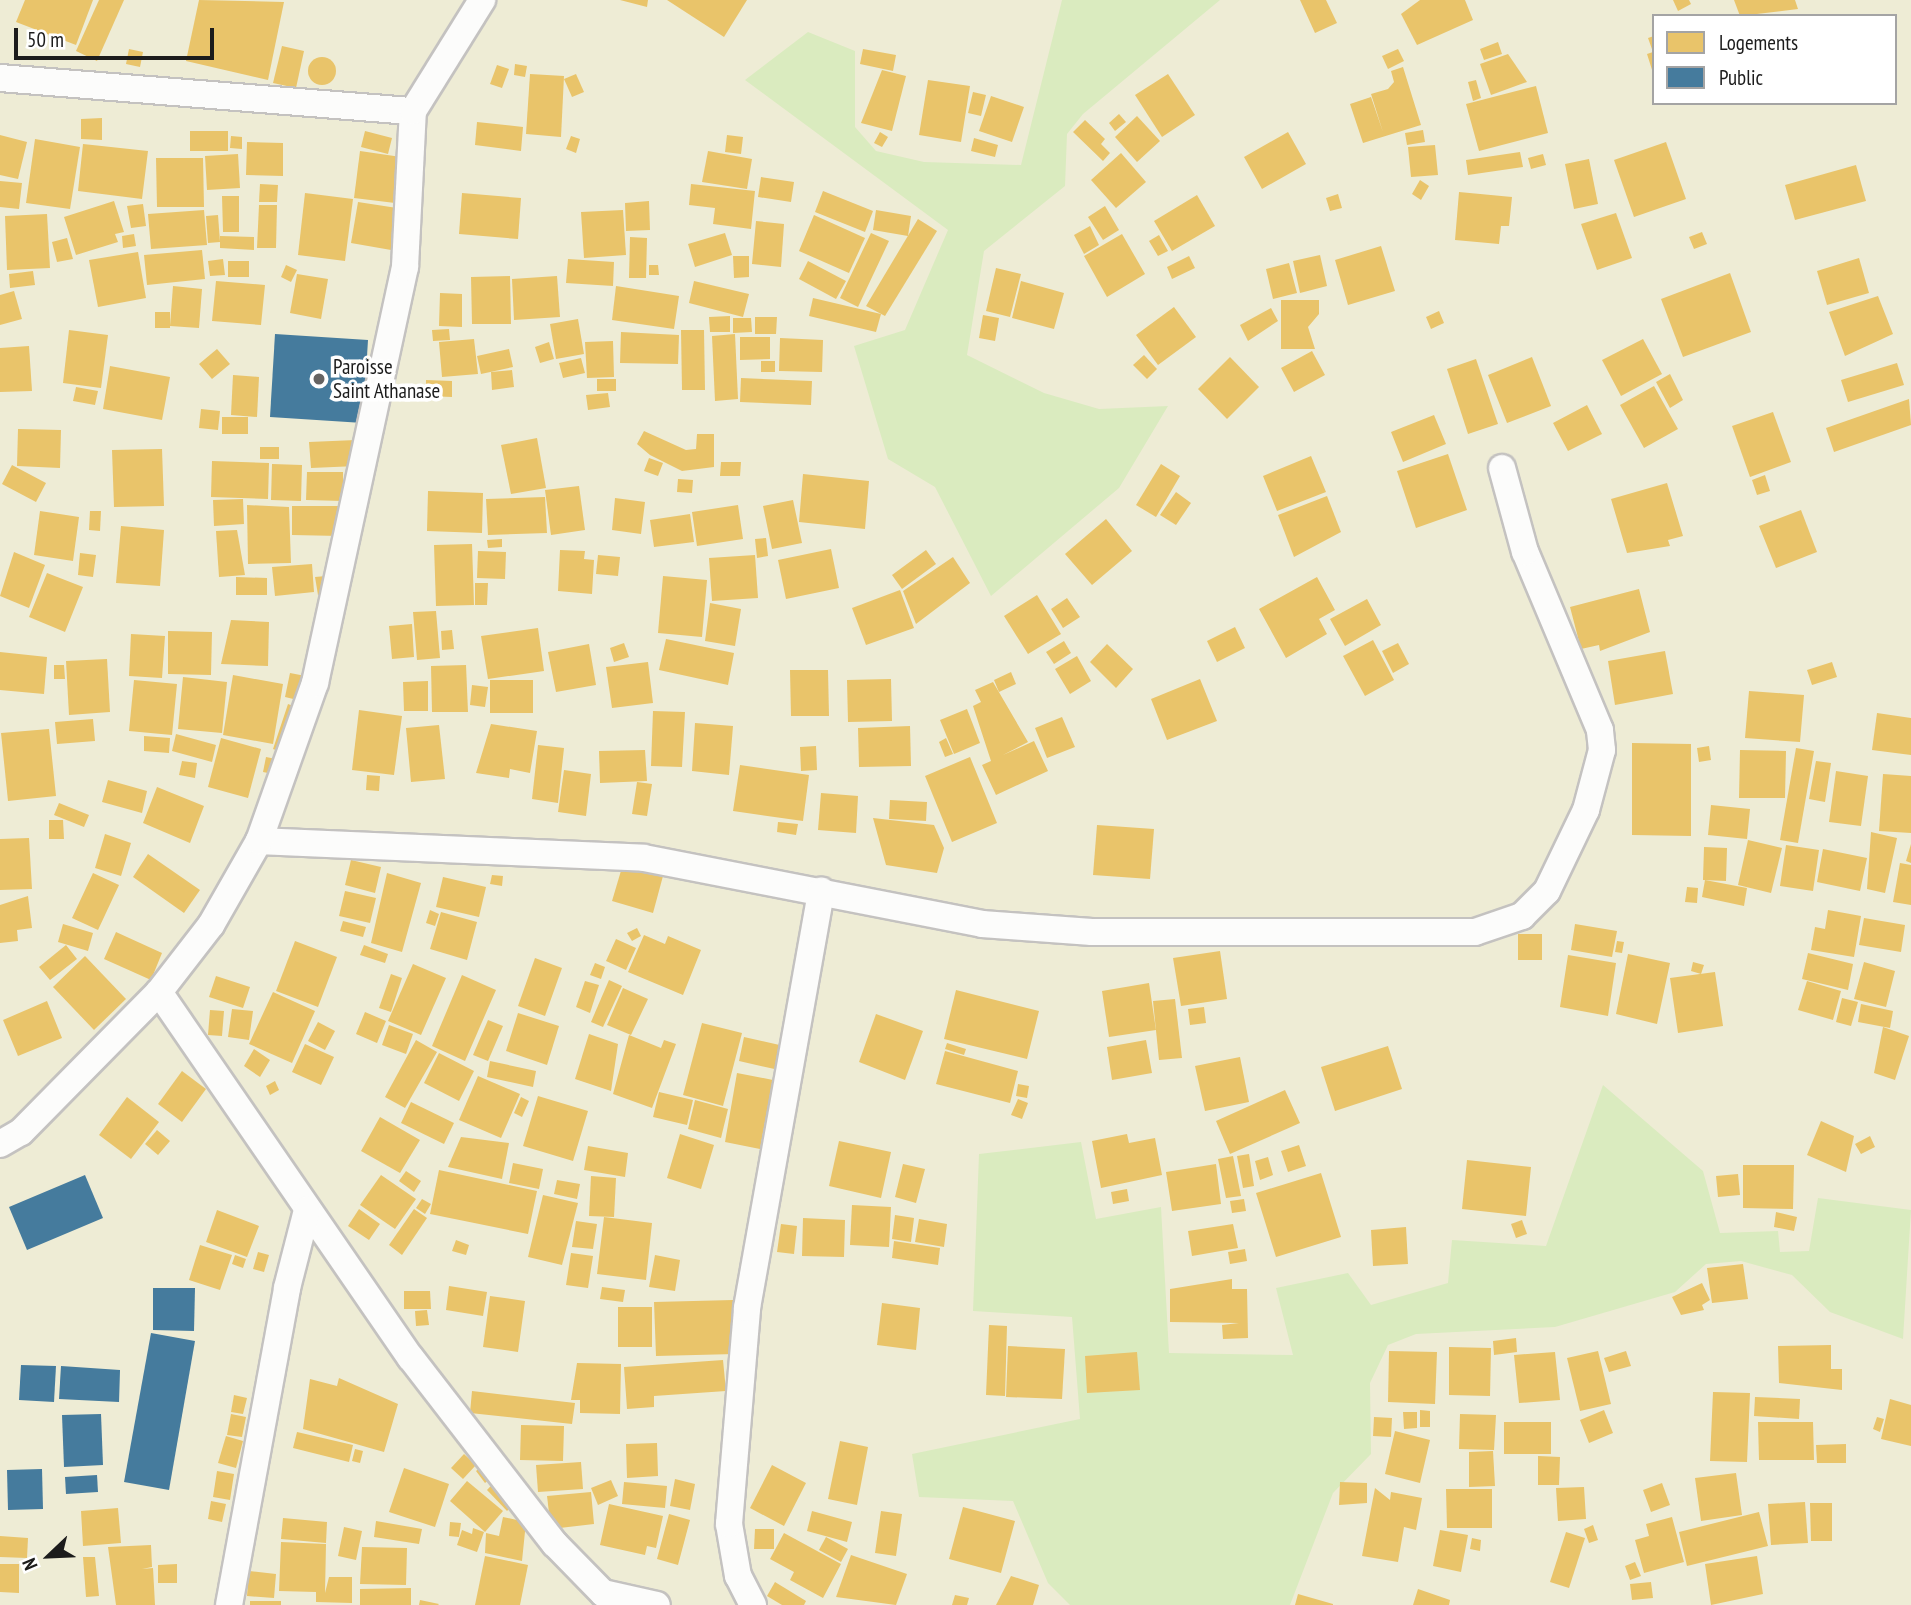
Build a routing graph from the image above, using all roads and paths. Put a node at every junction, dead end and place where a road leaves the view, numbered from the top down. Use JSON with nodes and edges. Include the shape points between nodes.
{"nodes":[{"id":1,"x":482,"y":0,"type":"edge"},
{"id":2,"x":0,"y":78,"type":"edge"},
{"id":3,"x":413,"y":111,"type":"junction"},
{"id":4,"x":1502,"y":468,"type":"dead end"},
{"id":5,"x":259,"y":841,"type":"junction"},
{"id":6,"x":821,"y":891,"type":"junction"},
{"id":7,"x":159,"y":992,"type":"junction"},
{"id":8,"x":0,"y":1144,"type":"edge"},
{"id":9,"x":307,"y":1210,"type":"junction"},
{"id":10,"x":620,"y":1603,"type":"edge"},
{"id":11,"x":229,"y":1605,"type":"edge"},
{"id":12,"x":657,"y":1605,"type":"edge"},
{"id":13,"x":753,"y":1605,"type":"edge"}],
"edges":[{"from":1,"to":3,"type":"street"},
{"from":2,"to":3,"type":"street"},
{"from":3,"to":5,"type":"street","via":[[405,267],[315,683]]},
{"from":4,"to":6,"type":"street","via":[[1525,552],[1600,730],[1602,750],[1567,854],[1546,891],[1522,916],[1475,932],[1427,937],[1092,932],[982,924]]},
{"from":5,"to":6,"type":"street","via":[[644,858]]},
{"from":5,"to":7,"type":"street","via":[[211,925]]},
{"from":6,"to":13,"type":"street","via":[[747,1308],[729,1524],[738,1576]]},
{"from":7,"to":8,"type":"street","via":[[21,1132]]},
{"from":7,"to":9,"type":"street"},
{"from":9,"to":10,"type":"street","via":[[555,1544],[588,1581]]},
{"from":9,"to":11,"type":"street","via":[[287,1288]]},
{"from":10,"to":12,"type":"street"}]}
